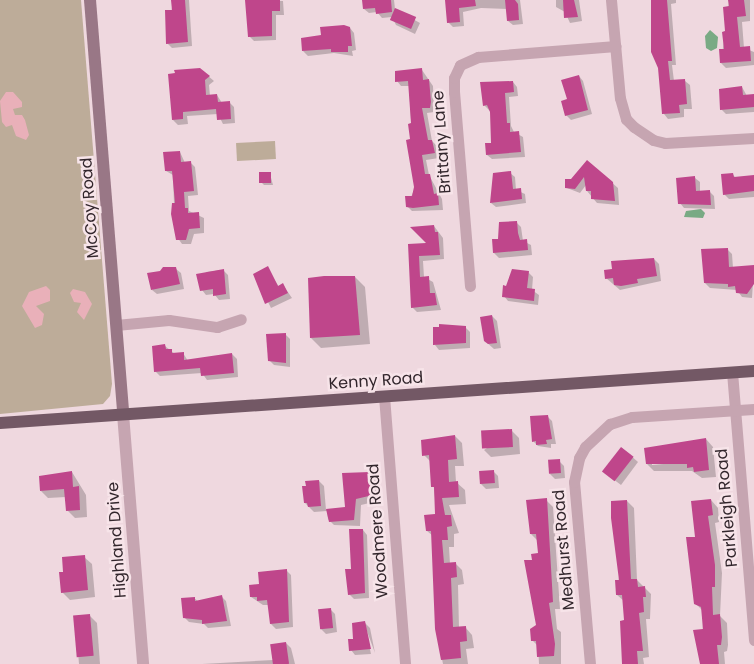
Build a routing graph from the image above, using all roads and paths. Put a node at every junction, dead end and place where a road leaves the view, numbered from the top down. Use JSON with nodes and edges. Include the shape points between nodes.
{"nodes":[{"id":1,"x":90,"y":0,"type":"edge"},
{"id":2,"x":611,"y":0,"type":"edge"},
{"id":3,"x":616,"y":46,"type":"junction"},
{"id":4,"x":754,"y":138,"type":"edge"},
{"id":5,"x":470,"y":286,"type":"dead end"},
{"id":6,"x":241,"y":319,"type":"dead end"},
{"id":7,"x":116,"y":325,"type":"junction"},
{"id":8,"x":754,"y":371,"type":"edge"},
{"id":9,"x":732,"y":372,"type":"junction"},
{"id":10,"x":384,"y":396,"type":"junction"},
{"id":11,"x":754,"y":409,"type":"edge"},
{"id":12,"x":735,"y":410,"type":"junction"},
{"id":13,"x":123,"y":414,"type":"junction"},
{"id":14,"x":0,"y":423,"type":"edge"},
{"id":15,"x":754,"y":640,"type":"edge"},
{"id":16,"x":143,"y":664,"type":"edge"},
{"id":17,"x":404,"y":664,"type":"edge"},
{"id":18,"x":590,"y":664,"type":"edge"}],
"edges":[{"from":1,"to":7,"type":"main road","name":"McCoy Road"},
{"from":2,"to":3,"type":"street"},
{"from":3,"to":4,"type":"street","via":[[622,109],[626,119],[642,134],[653,140],[677,143]]},
{"from":3,"to":5,"type":"street","name":"Brittany Lane","via":[[478,57],[460,65],[454,78],[454,92]]},
{"from":6,"to":7,"type":"street","via":[[217,327],[169,320]]},
{"from":7,"to":13,"type":"main road","name":"McCoy Road"},
{"from":8,"to":9,"type":"main road","name":"Kenny Road"},
{"from":9,"to":10,"type":"main road","name":"Kenny Road"},
{"from":9,"to":12,"type":"street","name":"Parkleigh Road"},
{"from":10,"to":13,"type":"main road","name":"Kenny Road"},
{"from":10,"to":17,"type":"street","name":"Woodmere Road"},
{"from":11,"to":12,"type":"street"},
{"from":12,"to":15,"type":"street","name":"Parkleigh Road"},
{"from":12,"to":18,"type":"street","name":"Medhurst Road","via":[[632,417],[610,424],[592,437],[579,458],[574,482]]},
{"from":13,"to":14,"type":"main road","name":"Kenny Road"},
{"from":13,"to":16,"type":"street","name":"Highland Drive"}]}
